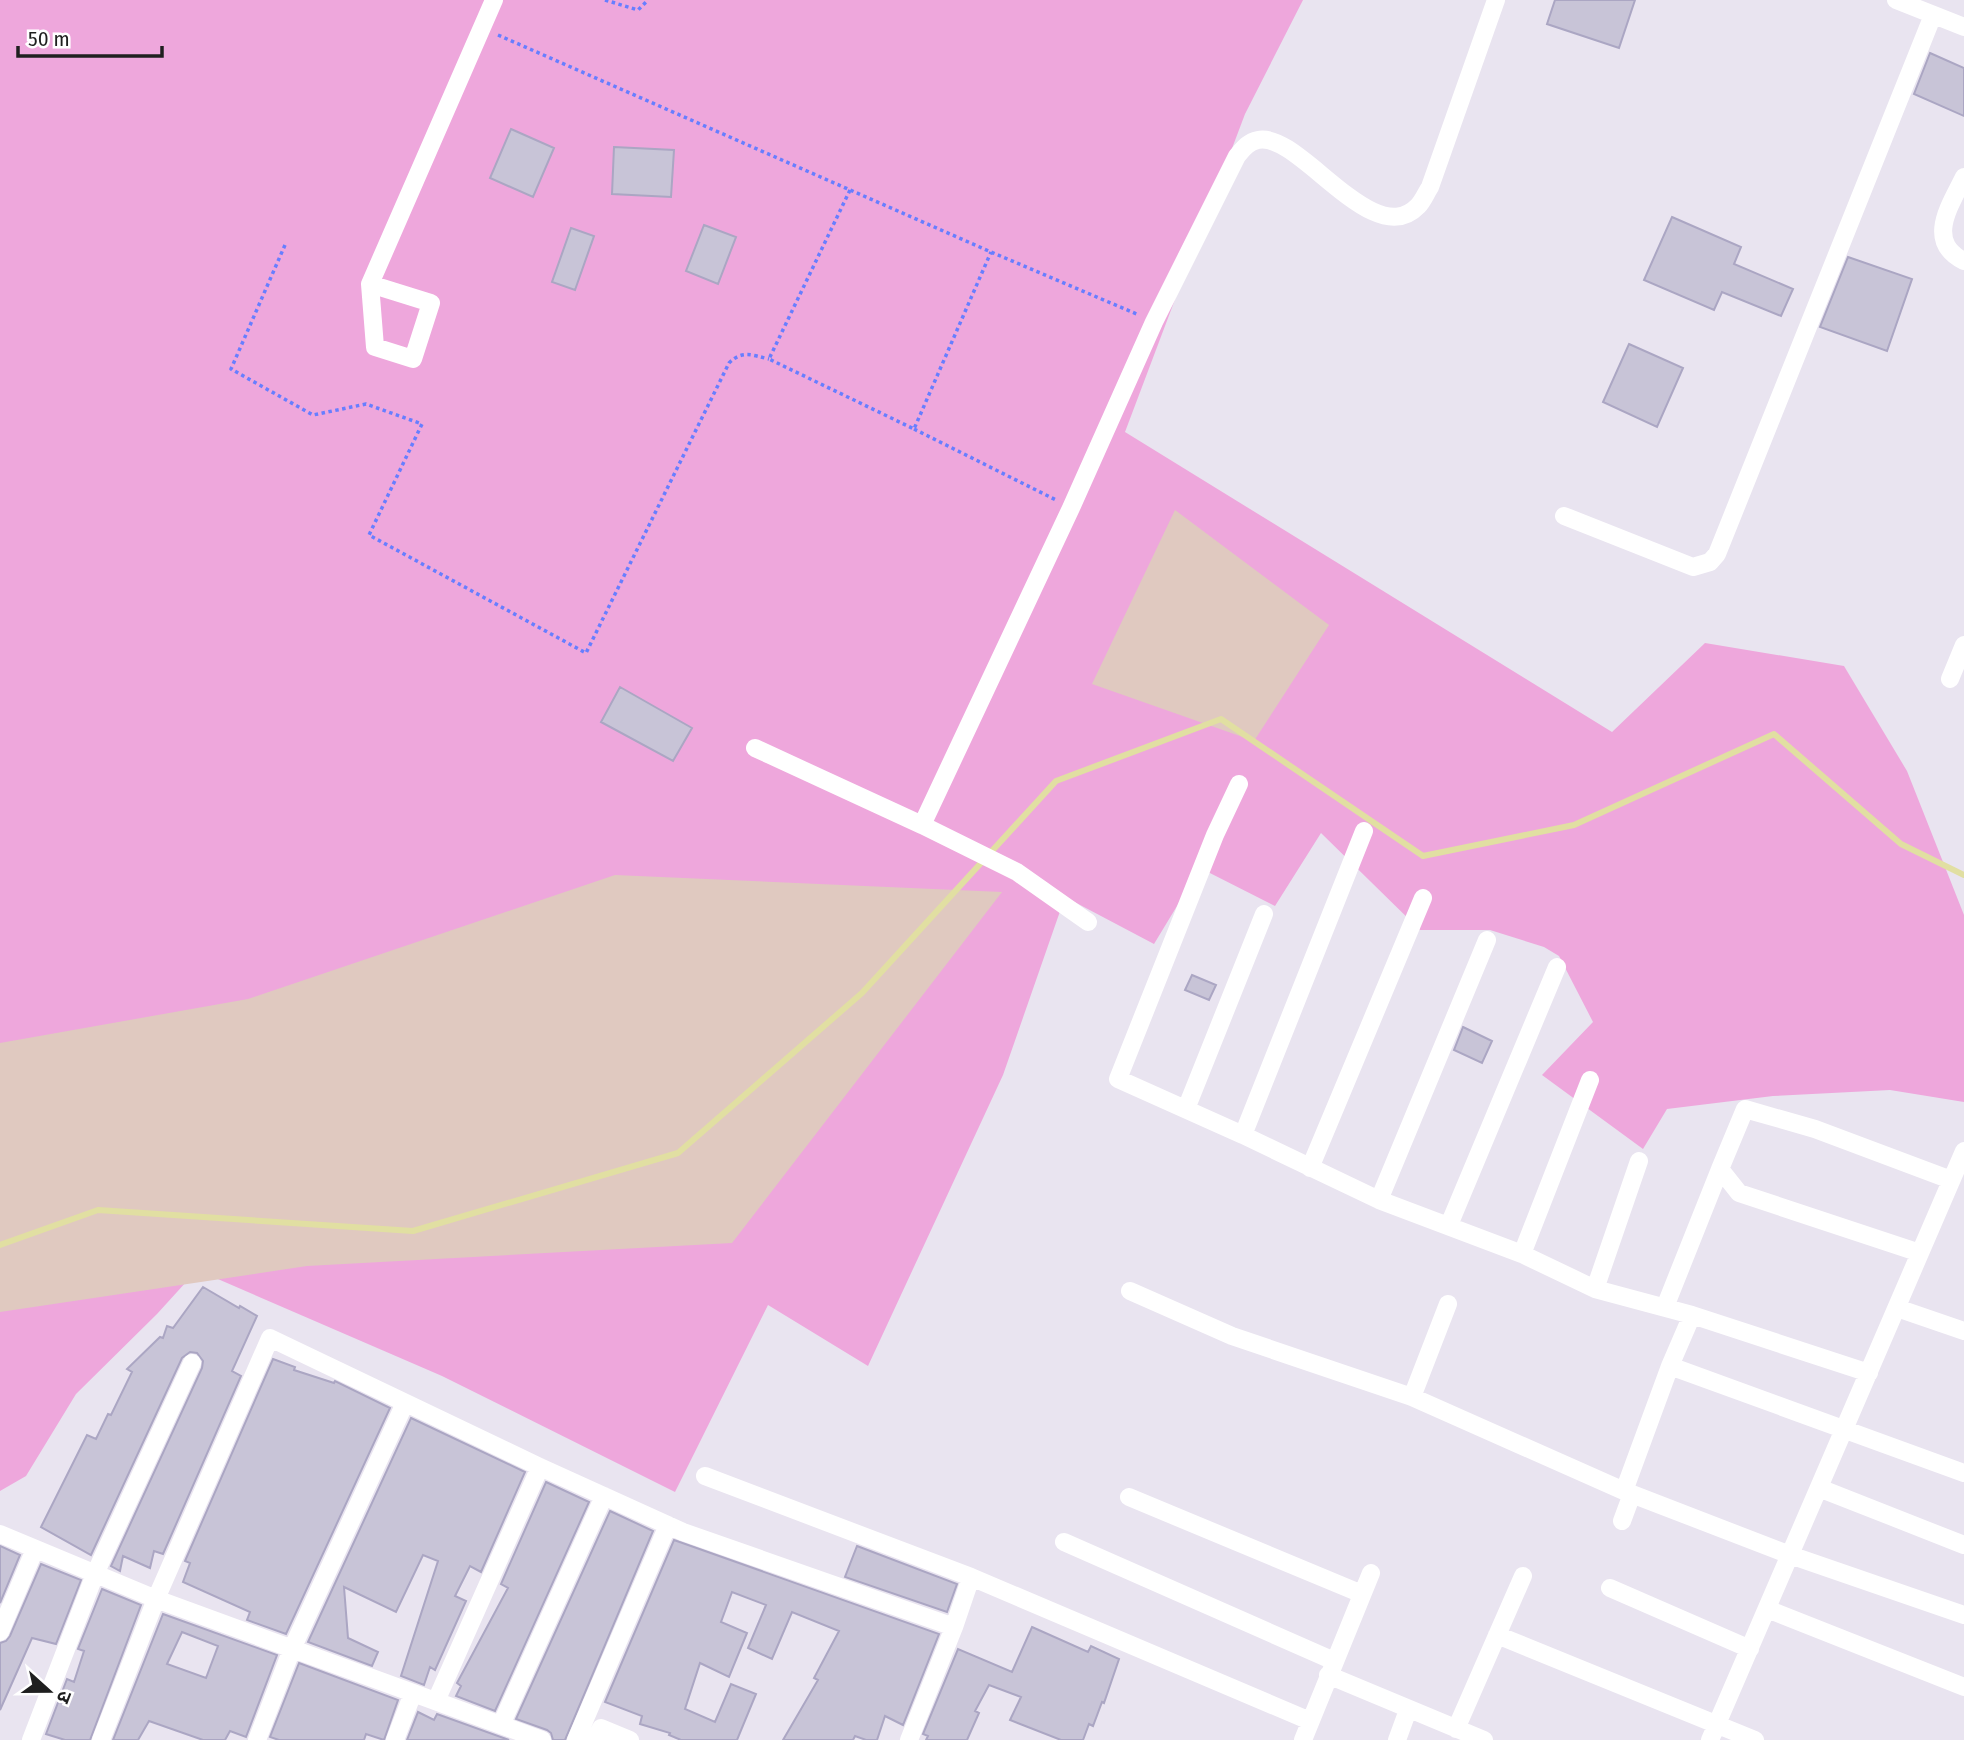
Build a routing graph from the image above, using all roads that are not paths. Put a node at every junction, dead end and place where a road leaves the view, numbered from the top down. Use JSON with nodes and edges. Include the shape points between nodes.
{"nodes":[{"id":1,"x":494,"y":0,"type":"edge"},
{"id":2,"x":1496,"y":0,"type":"edge"},
{"id":3,"x":1896,"y":0,"type":"edge"},
{"id":4,"x":1933,"y":15,"type":"junction"},
{"id":5,"x":1964,"y":27,"type":"edge"},
{"id":6,"x":1964,"y":177,"type":"edge"},
{"id":7,"x":1964,"y":261,"type":"edge"},
{"id":8,"x":370,"y":284,"type":"junction"},
{"id":9,"x":1564,"y":516,"type":"dead end"},
{"id":10,"x":1964,"y":645,"type":"edge"},
{"id":11,"x":1950,"y":679,"type":"dead end"},
{"id":12,"x":755,"y":748,"type":"dead end"},
{"id":13,"x":1239,"y":784,"type":"dead end"},
{"id":14,"x":922,"y":825,"type":"junction"},
{"id":15,"x":1364,"y":831,"type":"dead end"},
{"id":16,"x":1423,"y":898,"type":"dead end"},
{"id":17,"x":1264,"y":914,"type":"dead end"},
{"id":18,"x":1088,"y":922,"type":"dead end"},
{"id":19,"x":1487,"y":940,"type":"dead end"},
{"id":20,"x":1557,"y":967,"type":"dead end"},
{"id":21,"x":1590,"y":1080,"type":"dead end"},
{"id":22,"x":1186,"y":1109,"type":"junction"},
{"id":23,"x":1244,"y":1135,"type":"junction"},
{"id":24,"x":1964,"y":1151,"type":"edge"},
{"id":25,"x":1639,"y":1161,"type":"dead end"},
{"id":26,"x":1310,"y":1168,"type":"junction"},
{"id":27,"x":1720,"y":1169,"type":"junction"},
{"id":28,"x":1951,"y":1180,"type":"junction"},
{"id":29,"x":1379,"y":1200,"type":"junction"},
{"id":30,"x":1449,"y":1225,"type":"junction"},
{"id":31,"x":1920,"y":1253,"type":"junction"},
{"id":32,"x":1522,"y":1254,"type":"junction"},
{"id":33,"x":1595,"y":1289,"type":"junction"},
{"id":34,"x":1130,"y":1291,"type":"dead end"},
{"id":35,"x":1448,"y":1304,"type":"dead end"},
{"id":36,"x":1665,"y":1307,"type":"junction"},
{"id":37,"x":1897,"y":1308,"type":"junction"},
{"id":38,"x":1692,"y":1315,"type":"junction"},
{"id":39,"x":1964,"y":1331,"type":"edge"},
{"id":40,"x":192,"y":1363,"type":"dead end"},
{"id":41,"x":1670,"y":1366,"type":"junction"},
{"id":42,"x":1868,"y":1373,"type":"junction"},
{"id":43,"x":1412,"y":1397,"type":"junction"},
{"id":44,"x":405,"y":1403,"type":"junction"},
{"id":45,"x":1845,"y":1429,"type":"junction"},
{"id":46,"x":540,"y":1467,"type":"junction"},
{"id":47,"x":1964,"y":1473,"type":"edge"},
{"id":48,"x":705,"y":1476,"type":"dead end"},
{"id":49,"x":1819,"y":1488,"type":"junction"},
{"id":50,"x":1628,"y":1493,"type":"junction"},
{"id":51,"x":604,"y":1496,"type":"junction"},
{"id":52,"x":1129,"y":1497,"type":"dead end"},
{"id":53,"x":1622,"y":1521,"type":"dead end"},
{"id":54,"x":668,"y":1525,"type":"junction"},
{"id":55,"x":0,"y":1534,"type":"edge"},
{"id":56,"x":1064,"y":1542,"type":"dead end"},
{"id":57,"x":1964,"y":1545,"type":"edge"},
{"id":58,"x":35,"y":1549,"type":"junction"},
{"id":59,"x":1790,"y":1555,"type":"junction"},
{"id":60,"x":1371,"y":1573,"type":"dead end"},
{"id":61,"x":95,"y":1574,"type":"junction"},
{"id":62,"x":1523,"y":1576,"type":"dead end"},
{"id":63,"x":971,"y":1577,"type":"junction"},
{"id":64,"x":1610,"y":1588,"type":"dead end"},
{"id":65,"x":1362,"y":1594,"type":"junction"},
{"id":66,"x":156,"y":1599,"type":"junction"},
{"id":67,"x":1767,"y":1609,"type":"junction"},
{"id":68,"x":1964,"y":1615,"type":"edge"},
{"id":69,"x":954,"y":1627,"type":"junction"},
{"id":70,"x":0,"y":1632,"type":"edge"},
{"id":71,"x":1497,"y":1635,"type":"junction"},
{"id":72,"x":292,"y":1648,"type":"junction"},
{"id":73,"x":1750,"y":1649,"type":"junction"},
{"id":74,"x":1331,"y":1668,"type":"junction"},
{"id":75,"x":1964,"y":1687,"type":"edge"},
{"id":76,"x":413,"y":1693,"type":"junction"},
{"id":77,"x":436,"y":1701,"type":"junction"},
{"id":78,"x":1408,"y":1710,"type":"junction"},
{"id":79,"x":1310,"y":1721,"type":"junction"},
{"id":80,"x":501,"y":1725,"type":"junction"},
{"id":81,"x":1456,"y":1729,"type":"junction"},
{"id":82,"x":1714,"y":1733,"type":"edge"},
{"id":83,"x":31,"y":1740,"type":"edge"},
{"id":84,"x":101,"y":1740,"type":"edge"},
{"id":85,"x":257,"y":1740,"type":"edge"},
{"id":86,"x":395,"y":1740,"type":"edge"},
{"id":87,"x":542,"y":1740,"type":"edge"},
{"id":88,"x":576,"y":1740,"type":"edge"},
{"id":89,"x":595,"y":1740,"type":"edge"},
{"id":90,"x":630,"y":1740,"type":"edge"},
{"id":91,"x":909,"y":1740,"type":"edge"},
{"id":92,"x":1303,"y":1740,"type":"edge"},
{"id":93,"x":1396,"y":1740,"type":"edge"},
{"id":94,"x":1484,"y":1740,"type":"edge"},
{"id":95,"x":1755,"y":1740,"type":"edge"}],
"edges":[{"from":1,"to":8,"type":"street"},
{"from":2,"to":14,"type":"street","via":[[1430,187],[1418,206],[1403,215],[1387,216],[1358,203],[1270,140],[1247,144],[1237,156],[1154,322]]},
{"from":3,"to":4,"type":"street"},
{"from":4,"to":5,"type":"street"},
{"from":4,"to":9,"type":"street","via":[[1717,554],[1703,566],[1693,566]]},
{"from":6,"to":7,"type":"street","via":[[1945,218],[1943,239],[1950,252]]},
{"from":8,"to":8,"type":"street","via":[[431,303],[413,359],[375,347]]},
{"from":10,"to":11,"type":"street"},
{"from":12,"to":14,"type":"street"},
{"from":13,"to":22,"type":"street","via":[[1118,1079]]},
{"from":14,"to":18,"type":"street","via":[[1017,872]]},
{"from":15,"to":23,"type":"street"},
{"from":16,"to":26,"type":"street"},
{"from":17,"to":22,"type":"street"},
{"from":19,"to":29,"type":"street"},
{"from":20,"to":30,"type":"street"},
{"from":21,"to":32,"type":"street"},
{"from":22,"to":23,"type":"street"},
{"from":23,"to":26,"type":"street"},
{"from":24,"to":28,"type":"street"},
{"from":25,"to":33,"type":"street"},
{"from":26,"to":29,"type":"street"},
{"from":27,"to":28,"type":"street","via":[[1745,1109],[1815,1129]]},
{"from":27,"to":31,"type":"street","via":[[1739,1193]]},
{"from":27,"to":36,"type":"street"},
{"from":28,"to":31,"type":"street"},
{"from":29,"to":30,"type":"street"},
{"from":30,"to":32,"type":"street"},
{"from":31,"to":37,"type":"street"},
{"from":32,"to":33,"type":"street"},
{"from":33,"to":36,"type":"street"},
{"from":34,"to":43,"type":"street","via":[[1232,1336]]},
{"from":35,"to":43,"type":"street"},
{"from":36,"to":38,"type":"street"},
{"from":37,"to":39,"type":"street"},
{"from":37,"to":42,"type":"street"},
{"from":38,"to":41,"type":"street"},
{"from":38,"to":42,"type":"street"},
{"from":40,"to":61,"type":"street"},
{"from":41,"to":45,"type":"street"},
{"from":41,"to":50,"type":"street"},
{"from":42,"to":45,"type":"street"},
{"from":43,"to":50,"type":"street"},
{"from":44,"to":46,"type":"street"},
{"from":44,"to":66,"type":"street","via":[[270,1338]]},
{"from":44,"to":72,"type":"street"},
{"from":45,"to":47,"type":"street"},
{"from":45,"to":49,"type":"street"},
{"from":46,"to":51,"type":"street"},
{"from":46,"to":77,"type":"street"},
{"from":48,"to":63,"type":"street"},
{"from":49,"to":57,"type":"street"},
{"from":49,"to":59,"type":"street"},
{"from":50,"to":53,"type":"street"},
{"from":50,"to":59,"type":"street"},
{"from":51,"to":54,"type":"street"},
{"from":51,"to":80,"type":"street"},
{"from":52,"to":65,"type":"street"},
{"from":54,"to":69,"type":"street"},
{"from":54,"to":88,"type":"street"},
{"from":55,"to":58,"type":"street"},
{"from":56,"to":74,"type":"street"},
{"from":58,"to":61,"type":"street"},
{"from":58,"to":70,"type":"street"},
{"from":59,"to":67,"type":"street"},
{"from":59,"to":68,"type":"street"},
{"from":60,"to":65,"type":"street"},
{"from":61,"to":66,"type":"street"},
{"from":61,"to":83,"type":"street"},
{"from":62,"to":71,"type":"street"},
{"from":63,"to":69,"type":"street"},
{"from":63,"to":79,"type":"street"},
{"from":64,"to":73,"type":"street"},
{"from":65,"to":74,"type":"street"},
{"from":66,"to":72,"type":"street"},
{"from":66,"to":84,"type":"street"},
{"from":67,"to":73,"type":"street"},
{"from":67,"to":75,"type":"street"},
{"from":69,"to":91,"type":"street"},
{"from":71,"to":81,"type":"street"},
{"from":71,"to":82,"type":"street"},
{"from":72,"to":76,"type":"street"},
{"from":72,"to":85,"type":"street"},
{"from":73,"to":82,"type":"street"},
{"from":74,"to":78,"type":"street"},
{"from":74,"to":79,"type":"street"},
{"from":76,"to":77,"type":"street"},
{"from":76,"to":86,"type":"street"},
{"from":77,"to":80,"type":"street"},
{"from":78,"to":81,"type":"street"},
{"from":78,"to":93,"type":"street"},
{"from":79,"to":92,"type":"street"},
{"from":80,"to":87,"type":"street"},
{"from":81,"to":94,"type":"street"},
{"from":82,"to":95,"type":"street"},
{"from":89,"to":90,"type":"street","via":[[601,1728]]}]}
